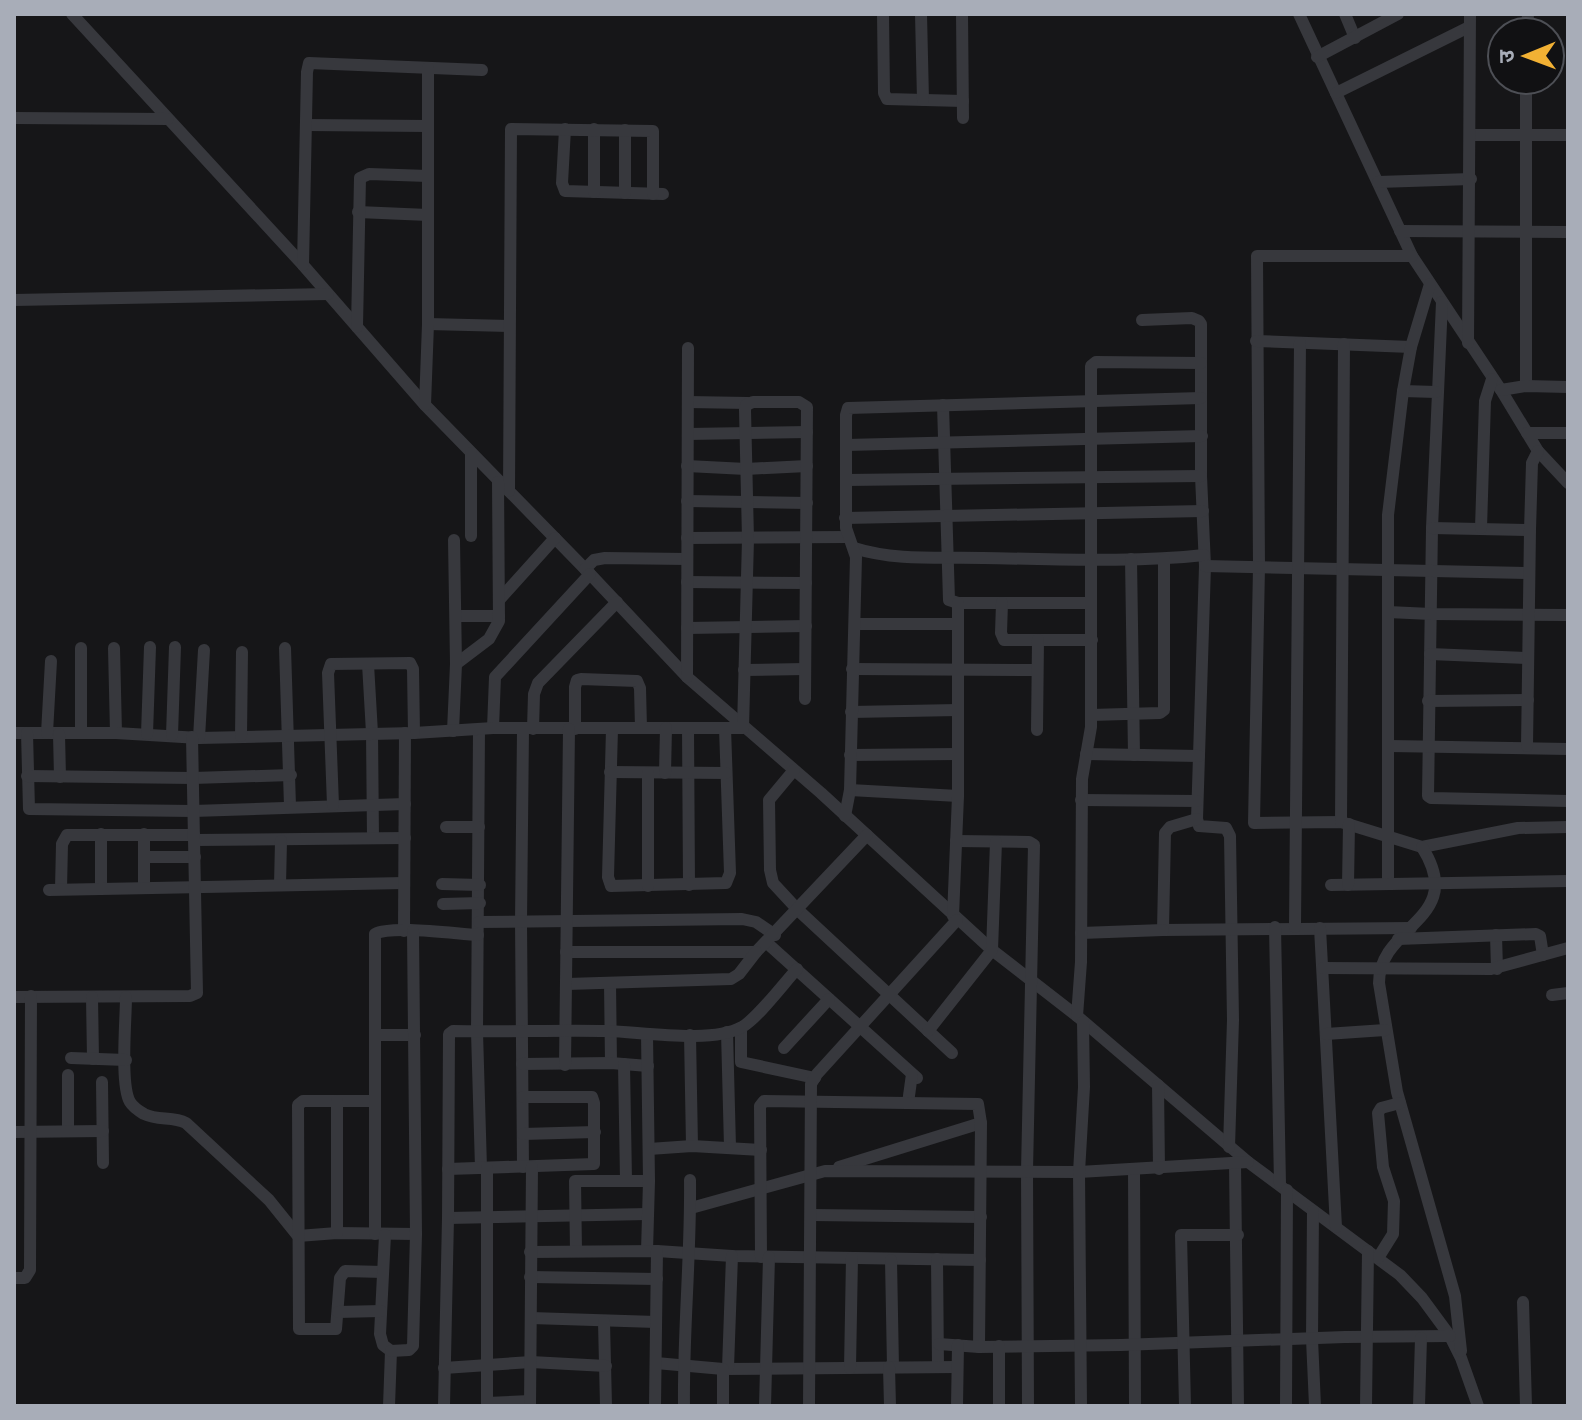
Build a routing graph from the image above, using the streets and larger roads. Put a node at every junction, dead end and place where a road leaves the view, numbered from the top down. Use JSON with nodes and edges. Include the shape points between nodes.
{"nodes":[{"id":1,"x":72,"y":14,"type":"edge"},
{"id":2,"x":883,"y":14,"type":"edge"},
{"id":3,"x":921,"y":14,"type":"edge"},
{"id":4,"x":962,"y":14,"type":"edge"},
{"id":5,"x":1299,"y":14,"type":"edge"},
{"id":6,"x":1345,"y":14,"type":"edge"},
{"id":7,"x":1398,"y":14,"type":"edge"},
{"id":8,"x":1470,"y":20,"type":"edge"},
{"id":9,"x":1355,"y":38,"type":"junction"},
{"id":10,"x":1317,"y":57,"type":"junction"},
{"id":11,"x":428,"y":68,"type":"junction"},
{"id":12,"x":482,"y":70,"type":"dead end"},
{"id":13,"x":1336,"y":93,"type":"junction"},
{"id":14,"x":1526,"y":96,"type":"edge"},
{"id":15,"x":923,"y":100,"type":"junction"},
{"id":16,"x":963,"y":101,"type":"junction"},
{"id":17,"x":14,"y":118,"type":"edge"},
{"id":18,"x":963,"y":118,"type":"dead end"},
{"id":19,"x":168,"y":119,"type":"junction"},
{"id":20,"x":306,"y":125,"type":"junction"},
{"id":21,"x":428,"y":126,"type":"junction"},
{"id":22,"x":565,"y":129,"type":"junction"},
{"id":23,"x":594,"y":129,"type":"junction"},
{"id":24,"x":625,"y":130,"type":"junction"},
{"id":25,"x":1470,"y":135,"type":"junction"},
{"id":26,"x":1526,"y":135,"type":"junction"},
{"id":27,"x":1568,"y":135,"type":"edge"},
{"id":28,"x":428,"y":176,"type":"junction"},
{"id":29,"x":1471,"y":179,"type":"junction"},
{"id":30,"x":1378,"y":182,"type":"junction"},
{"id":31,"x":594,"y":192,"type":"junction"},
{"id":32,"x":625,"y":193,"type":"junction"},
{"id":33,"x":358,"y":212,"type":"junction"},
{"id":34,"x":428,"y":215,"type":"junction"},
{"id":35,"x":1400,"y":231,"type":"junction"},
{"id":36,"x":1527,"y":232,"type":"junction"},
{"id":37,"x":1568,"y":232,"type":"edge"},
{"id":38,"x":1470,"y":233,"type":"junction"},
{"id":39,"x":1412,"y":256,"type":"junction"},
{"id":40,"x":303,"y":265,"type":"junction"},
{"id":41,"x":1430,"y":284,"type":"junction"},
{"id":42,"x":328,"y":294,"type":"junction"},
{"id":43,"x":14,"y":300,"type":"edge"},
{"id":44,"x":1442,"y":302,"type":"junction"},
{"id":45,"x":1142,"y":320,"type":"dead end"},
{"id":46,"x":428,"y":324,"type":"junction"},
{"id":47,"x":509,"y":326,"type":"junction"},
{"id":48,"x":357,"y":327,"type":"junction"},
{"id":49,"x":1256,"y":341,"type":"junction"},
{"id":50,"x":1300,"y":343,"type":"junction"},
{"id":51,"x":1344,"y":344,"type":"junction"},
{"id":52,"x":1468,"y":344,"type":"junction"},
{"id":53,"x":1411,"y":347,"type":"junction"},
{"id":54,"x":688,"y":348,"type":"dead end"},
{"id":55,"x":1201,"y":363,"type":"junction"},
{"id":56,"x":1492,"y":379,"type":"junction"},
{"id":57,"x":1526,"y":386,"type":"junction"},
{"id":58,"x":1568,"y":387,"type":"edge"},
{"id":59,"x":1501,"y":390,"type":"junction"},
{"id":60,"x":1403,"y":391,"type":"junction"},
{"id":61,"x":1436,"y":392,"type":"junction"},
{"id":62,"x":1201,"y":398,"type":"junction"},
{"id":63,"x":688,"y":402,"type":"junction"},
{"id":64,"x":1092,"y":402,"type":"junction"},
{"id":65,"x":748,"y":403,"type":"junction"},
{"id":66,"x":425,"y":405,"type":"junction"},
{"id":67,"x":943,"y":405,"type":"junction"},
{"id":68,"x":807,"y":432,"type":"junction"},
{"id":69,"x":1527,"y":433,"type":"junction"},
{"id":70,"x":1568,"y":433,"type":"edge"},
{"id":71,"x":688,"y":434,"type":"junction"},
{"id":72,"x":745,"y":434,"type":"junction"},
{"id":73,"x":1202,"y":436,"type":"junction"},
{"id":74,"x":1091,"y":438,"type":"junction"},
{"id":75,"x":943,"y":442,"type":"junction"},
{"id":76,"x":846,"y":445,"type":"junction"},
{"id":77,"x":1538,"y":451,"type":"junction"},
{"id":78,"x":471,"y":453,"type":"junction"},
{"id":79,"x":687,"y":466,"type":"junction"},
{"id":80,"x":807,"y":466,"type":"junction"},
{"id":81,"x":746,"y":469,"type":"junction"},
{"id":82,"x":1201,"y":476,"type":"junction"},
{"id":83,"x":944,"y":478,"type":"junction"},
{"id":84,"x":1093,"y":478,"type":"junction"},
{"id":85,"x":846,"y":480,"type":"junction"},
{"id":86,"x":498,"y":482,"type":"junction"},
{"id":87,"x":1568,"y":483,"type":"edge"},
{"id":88,"x":509,"y":491,"type":"junction"},
{"id":89,"x":687,"y":501,"type":"junction"},
{"id":90,"x":747,"y":502,"type":"junction"},
{"id":91,"x":807,"y":503,"type":"junction"},
{"id":92,"x":1203,"y":511,"type":"junction"},
{"id":93,"x":1091,"y":514,"type":"junction"},
{"id":94,"x":947,"y":517,"type":"junction"},
{"id":95,"x":845,"y":518,"type":"junction"},
{"id":96,"x":1432,"y":528,"type":"junction"},
{"id":97,"x":1481,"y":528,"type":"junction"},
{"id":98,"x":1530,"y":530,"type":"junction"},
{"id":99,"x":471,"y":536,"type":"dead end"},
{"id":100,"x":555,"y":538,"type":"junction"},
{"id":101,"x":687,"y":538,"type":"junction"},
{"id":102,"x":806,"y":538,"type":"junction"},
{"id":103,"x":748,"y":539,"type":"junction"},
{"id":104,"x":454,"y":540,"type":"dead end"},
{"id":105,"x":851,"y":542,"type":"junction"},
{"id":106,"x":947,"y":557,"type":"junction"},
{"id":107,"x":687,"y":559,"type":"junction"},
{"id":108,"x":1090,"y":559,"type":"junction"},
{"id":109,"x":1131,"y":559,"type":"junction"},
{"id":110,"x":1164,"y":559,"type":"junction"},
{"id":111,"x":1205,"y":561,"type":"junction"},
{"id":112,"x":1259,"y":567,"type":"junction"},
{"id":113,"x":1300,"y":569,"type":"junction"},
{"id":114,"x":1387,"y":569,"type":"junction"},
{"id":115,"x":1342,"y":570,"type":"junction"},
{"id":116,"x":1431,"y":570,"type":"junction"},
{"id":117,"x":588,"y":572,"type":"junction"},
{"id":118,"x":1529,"y":573,"type":"junction"},
{"id":119,"x":687,"y":582,"type":"junction"},
{"id":120,"x":747,"y":583,"type":"junction"},
{"id":121,"x":806,"y":583,"type":"junction"},
{"id":122,"x":500,"y":599,"type":"junction"},
{"id":123,"x":617,"y":602,"type":"junction"},
{"id":124,"x":958,"y":603,"type":"junction"},
{"id":125,"x":1002,"y":603,"type":"junction"},
{"id":126,"x":1091,"y":603,"type":"junction"},
{"id":127,"x":1388,"y":612,"type":"junction"},
{"id":128,"x":1431,"y":614,"type":"junction"},
{"id":129,"x":1529,"y":615,"type":"junction"},
{"id":130,"x":1568,"y":615,"type":"edge"},
{"id":131,"x":456,"y":616,"type":"junction"},
{"id":132,"x":499,"y":616,"type":"junction"},
{"id":133,"x":855,"y":624,"type":"junction"},
{"id":134,"x":958,"y":624,"type":"junction"},
{"id":135,"x":745,"y":626,"type":"junction"},
{"id":136,"x":806,"y":626,"type":"junction"},
{"id":137,"x":687,"y":628,"type":"junction"},
{"id":138,"x":1038,"y":640,"type":"junction"},
{"id":139,"x":1092,"y":640,"type":"junction"},
{"id":140,"x":150,"y":647,"type":"dead end"},
{"id":141,"x":175,"y":647,"type":"dead end"},
{"id":142,"x":81,"y":648,"type":"dead end"},
{"id":143,"x":114,"y":648,"type":"dead end"},
{"id":144,"x":285,"y":648,"type":"dead end"},
{"id":145,"x":204,"y":650,"type":"dead end"},
{"id":146,"x":242,"y":652,"type":"dead end"},
{"id":147,"x":1430,"y":654,"type":"junction"},
{"id":148,"x":1528,"y":658,"type":"junction"},
{"id":149,"x":51,"y":661,"type":"dead end"},
{"id":150,"x":368,"y":664,"type":"junction"},
{"id":151,"x":456,"y":664,"type":"junction"},
{"id":152,"x":805,"y":669,"type":"junction"},
{"id":153,"x":852,"y":669,"type":"junction"},
{"id":154,"x":957,"y":669,"type":"junction"},
{"id":155,"x":744,"y":670,"type":"junction"},
{"id":156,"x":1037,"y":670,"type":"junction"},
{"id":157,"x":687,"y":677,"type":"junction"},
{"id":158,"x":805,"y":699,"type":"dead end"},
{"id":159,"x":1528,"y":700,"type":"junction"},
{"id":160,"x":1428,"y":701,"type":"junction"},
{"id":161,"x":958,"y":710,"type":"junction"},
{"id":162,"x":851,"y":712,"type":"junction"},
{"id":163,"x":1133,"y":714,"type":"junction"},
{"id":164,"x":1091,"y":715,"type":"junction"},
{"id":165,"x":486,"y":728,"type":"junction"},
{"id":166,"x":641,"y":728,"type":"junction"},
{"id":167,"x":666,"y":728,"type":"junction"},
{"id":168,"x":688,"y":728,"type":"junction"},
{"id":169,"x":725,"y":728,"type":"junction"},
{"id":170,"x":743,"y":728,"type":"junction"},
{"id":171,"x":528,"y":729,"type":"junction"},
{"id":172,"x":572,"y":729,"type":"junction"},
{"id":173,"x":612,"y":729,"type":"junction"},
{"id":174,"x":1037,"y":730,"type":"dead end"},
{"id":175,"x":453,"y":731,"type":"junction"},
{"id":176,"x":21,"y":733,"type":"edge"},
{"id":177,"x":81,"y":733,"type":"junction"},
{"id":178,"x":116,"y":733,"type":"junction"},
{"id":179,"x":330,"y":733,"type":"junction"},
{"id":180,"x":372,"y":733,"type":"junction"},
{"id":181,"x":409,"y":733,"type":"junction"},
{"id":182,"x":53,"y":734,"type":"junction"},
{"id":183,"x":147,"y":734,"type":"junction"},
{"id":184,"x":288,"y":734,"type":"junction"},
{"id":185,"x":172,"y":735,"type":"junction"},
{"id":186,"x":241,"y":736,"type":"junction"},
{"id":187,"x":196,"y":738,"type":"junction"},
{"id":188,"x":1390,"y":746,"type":"junction"},
{"id":189,"x":1527,"y":746,"type":"junction"},
{"id":190,"x":1428,"y":747,"type":"junction"},
{"id":191,"x":1568,"y":749,"type":"edge"},
{"id":192,"x":958,"y":754,"type":"junction"},
{"id":193,"x":1086,"y":754,"type":"junction"},
{"id":194,"x":850,"y":755,"type":"junction"},
{"id":195,"x":1134,"y":755,"type":"junction"},
{"id":196,"x":1199,"y":756,"type":"junction"},
{"id":197,"x":794,"y":770,"type":"junction"},
{"id":198,"x":610,"y":772,"type":"junction"},
{"id":199,"x":648,"y":773,"type":"junction"},
{"id":200,"x":665,"y":773,"type":"junction"},
{"id":201,"x":688,"y":773,"type":"junction"},
{"id":202,"x":726,"y":773,"type":"junction"},
{"id":203,"x":291,"y":775,"type":"junction"},
{"id":204,"x":27,"y":776,"type":"junction"},
{"id":205,"x":60,"y":777,"type":"junction"},
{"id":206,"x":193,"y":778,"type":"junction"},
{"id":207,"x":850,"y":790,"type":"junction"},
{"id":208,"x":958,"y":796,"type":"junction"},
{"id":209,"x":1081,"y":800,"type":"junction"},
{"id":210,"x":1197,"y":801,"type":"junction"},
{"id":211,"x":1568,"y":801,"type":"edge"},
{"id":212,"x":373,"y":804,"type":"junction"},
{"id":213,"x":405,"y":804,"type":"junction"},
{"id":214,"x":333,"y":805,"type":"junction"},
{"id":215,"x":290,"y":806,"type":"junction"},
{"id":216,"x":193,"y":811,"type":"junction"},
{"id":217,"x":845,"y":816,"type":"junction"},
{"id":218,"x":1197,"y":819,"type":"junction"},
{"id":219,"x":1296,"y":821,"type":"junction"},
{"id":220,"x":1254,"y":823,"type":"junction"},
{"id":221,"x":1345,"y":823,"type":"junction"},
{"id":222,"x":446,"y":827,"type":"dead end"},
{"id":223,"x":479,"y":827,"type":"junction"},
{"id":224,"x":1222,"y":827,"type":"junction"},
{"id":225,"x":1568,"y":827,"type":"edge"},
{"id":226,"x":101,"y":834,"type":"junction"},
{"id":227,"x":144,"y":834,"type":"junction"},
{"id":228,"x":867,"y":835,"type":"junction"},
{"id":229,"x":1390,"y":836,"type":"junction"},
{"id":230,"x":195,"y":837,"type":"junction"},
{"id":231,"x":373,"y":838,"type":"junction"},
{"id":232,"x":405,"y":838,"type":"junction"},
{"id":233,"x":281,"y":841,"type":"junction"},
{"id":234,"x":956,"y":841,"type":"junction"},
{"id":235,"x":996,"y":842,"type":"junction"},
{"id":236,"x":1422,"y":847,"type":"junction"},
{"id":237,"x":144,"y":857,"type":"junction"},
{"id":238,"x":195,"y":857,"type":"junction"},
{"id":239,"x":1568,"y":881,"type":"edge"},
{"id":240,"x":404,"y":883,"type":"junction"},
{"id":241,"x":442,"y":884,"type":"dead end"},
{"id":242,"x":1388,"y":884,"type":"junction"},
{"id":243,"x":1435,"y":884,"type":"junction"},
{"id":244,"x":280,"y":885,"type":"junction"},
{"id":245,"x":480,"y":885,"type":"junction"},
{"id":246,"x":689,"y":885,"type":"junction"},
{"id":247,"x":1331,"y":885,"type":"dead end"},
{"id":248,"x":1348,"y":885,"type":"junction"},
{"id":249,"x":195,"y":886,"type":"junction"},
{"id":250,"x":648,"y":886,"type":"junction"},
{"id":251,"x":144,"y":887,"type":"junction"},
{"id":252,"x":101,"y":888,"type":"junction"},
{"id":253,"x":480,"y":903,"type":"junction"},
{"id":254,"x":443,"y":904,"type":"dead end"},
{"id":255,"x":798,"y":910,"type":"junction"},
{"id":256,"x":955,"y":918,"type":"junction"},
{"id":257,"x":521,"y":922,"type":"junction"},
{"id":258,"x":565,"y":922,"type":"junction"},
{"id":259,"x":1275,"y":927,"type":"junction"},
{"id":260,"x":1295,"y":927,"type":"junction"},
{"id":261,"x":479,"y":928,"type":"junction"},
{"id":262,"x":1320,"y":928,"type":"junction"},
{"id":263,"x":1411,"y":928,"type":"junction"},
{"id":264,"x":1230,"y":929,"type":"junction"},
{"id":265,"x":1163,"y":930,"type":"junction"},
{"id":266,"x":408,"y":931,"type":"junction"},
{"id":267,"x":1081,"y":933,"type":"junction"},
{"id":268,"x":1496,"y":935,"type":"junction"},
{"id":269,"x":771,"y":939,"type":"junction"},
{"id":270,"x":1398,"y":939,"type":"junction"},
{"id":271,"x":1568,"y":948,"type":"edge"},
{"id":272,"x":992,"y":950,"type":"junction"},
{"id":273,"x":566,"y":952,"type":"junction"},
{"id":274,"x":756,"y":952,"type":"junction"},
{"id":275,"x":1543,"y":955,"type":"junction"},
{"id":276,"x":1323,"y":968,"type":"junction"},
{"id":277,"x":797,"y":969,"type":"junction"},
{"id":278,"x":1497,"y":969,"type":"junction"},
{"id":279,"x":1379,"y":971,"type":"junction"},
{"id":280,"x":1033,"y":981,"type":"junction"},
{"id":281,"x":610,"y":983,"type":"junction"},
{"id":282,"x":567,"y":984,"type":"junction"},
{"id":283,"x":1568,"y":993,"type":"edge"},
{"id":284,"x":891,"y":995,"type":"junction"},
{"id":285,"x":1552,"y":995,"type":"dead end"},
{"id":286,"x":31,"y":996,"type":"junction"},
{"id":287,"x":14,"y":997,"type":"edge"},
{"id":288,"x":92,"y":997,"type":"junction"},
{"id":289,"x":126,"y":997,"type":"junction"},
{"id":290,"x":829,"y":999,"type":"junction"},
{"id":291,"x":1080,"y":1019,"type":"junction"},
{"id":292,"x":741,"y":1028,"type":"junction"},
{"id":293,"x":861,"y":1028,"type":"junction"},
{"id":294,"x":522,"y":1030,"type":"junction"},
{"id":295,"x":566,"y":1030,"type":"junction"},
{"id":296,"x":1385,"y":1030,"type":"junction"},
{"id":297,"x":612,"y":1031,"type":"junction"},
{"id":298,"x":928,"y":1031,"type":"junction"},
{"id":299,"x":477,"y":1032,"type":"junction"},
{"id":300,"x":727,"y":1032,"type":"junction"},
{"id":301,"x":647,"y":1034,"type":"junction"},
{"id":302,"x":1326,"y":1034,"type":"junction"},
{"id":303,"x":375,"y":1035,"type":"junction"},
{"id":304,"x":415,"y":1035,"type":"junction"},
{"id":305,"x":690,"y":1035,"type":"junction"},
{"id":306,"x":784,"y":1048,"type":"dead end"},
{"id":307,"x":952,"y":1053,"type":"dead end"},
{"id":308,"x":71,"y":1058,"type":"dead end"},
{"id":309,"x":93,"y":1059,"type":"junction"},
{"id":310,"x":126,"y":1060,"type":"junction"},
{"id":311,"x":618,"y":1063,"type":"junction"},
{"id":312,"x":522,"y":1064,"type":"junction"},
{"id":313,"x":565,"y":1065,"type":"junction"},
{"id":314,"x":648,"y":1066,"type":"junction"},
{"id":315,"x":68,"y":1075,"type":"dead end"},
{"id":316,"x":815,"y":1078,"type":"junction"},
{"id":317,"x":102,"y":1082,"type":"dead end"},
{"id":318,"x":1158,"y":1085,"type":"junction"},
{"id":319,"x":523,"y":1097,"type":"junction"},
{"id":320,"x":337,"y":1101,"type":"junction"},
{"id":321,"x":374,"y":1101,"type":"junction"},
{"id":322,"x":809,"y":1102,"type":"junction"},
{"id":323,"x":908,"y":1103,"type":"junction"},
{"id":324,"x":1400,"y":1103,"type":"junction"},
{"id":325,"x":981,"y":1123,"type":"junction"},
{"id":326,"x":68,"y":1131,"type":"junction"},
{"id":327,"x":103,"y":1131,"type":"junction"},
{"id":328,"x":14,"y":1132,"type":"edge"},
{"id":329,"x":31,"y":1132,"type":"junction"},
{"id":330,"x":595,"y":1132,"type":"junction"},
{"id":331,"x":523,"y":1134,"type":"junction"},
{"id":332,"x":692,"y":1146,"type":"junction"},
{"id":333,"x":730,"y":1147,"type":"junction"},
{"id":334,"x":1229,"y":1147,"type":"junction"},
{"id":335,"x":649,"y":1149,"type":"junction"},
{"id":336,"x":761,"y":1150,"type":"junction"},
{"id":337,"x":889,"y":1152,"type":"junction"},
{"id":338,"x":103,"y":1163,"type":"dead end"},
{"id":339,"x":1242,"y":1163,"type":"junction"},
{"id":340,"x":574,"y":1166,"type":"junction"},
{"id":341,"x":528,"y":1167,"type":"junction"},
{"id":342,"x":484,"y":1168,"type":"junction"},
{"id":343,"x":448,"y":1169,"type":"junction"},
{"id":344,"x":1159,"y":1169,"type":"junction"},
{"id":345,"x":980,"y":1170,"type":"junction"},
{"id":346,"x":1134,"y":1170,"type":"junction"},
{"id":347,"x":1027,"y":1171,"type":"junction"},
{"id":348,"x":818,"y":1172,"type":"junction"},
{"id":349,"x":893,"y":1172,"type":"junction"},
{"id":350,"x":1079,"y":1172,"type":"junction"},
{"id":351,"x":626,"y":1180,"type":"junction"},
{"id":352,"x":690,"y":1180,"type":"dead end"},
{"id":353,"x":575,"y":1181,"type":"junction"},
{"id":354,"x":649,"y":1181,"type":"junction"},
{"id":355,"x":1284,"y":1187,"type":"junction"},
{"id":356,"x":762,"y":1188,"type":"junction"},
{"id":357,"x":691,"y":1208,"type":"junction"},
{"id":358,"x":1313,"y":1211,"type":"junction"},
{"id":359,"x":648,"y":1214,"type":"junction"},
{"id":360,"x":531,"y":1215,"type":"junction"},
{"id":361,"x":576,"y":1215,"type":"junction"},
{"id":362,"x":812,"y":1215,"type":"junction"},
{"id":363,"x":486,"y":1216,"type":"junction"},
{"id":364,"x":981,"y":1217,"type":"junction"},
{"id":365,"x":448,"y":1218,"type":"junction"},
{"id":366,"x":1336,"y":1227,"type":"junction"},
{"id":367,"x":337,"y":1233,"type":"junction"},
{"id":368,"x":416,"y":1234,"type":"junction"},
{"id":369,"x":380,"y":1235,"type":"junction"},
{"id":370,"x":1238,"y":1235,"type":"junction"},
{"id":371,"x":298,"y":1236,"type":"junction"},
{"id":372,"x":576,"y":1251,"type":"junction"},
{"id":373,"x":652,"y":1251,"type":"junction"},
{"id":374,"x":530,"y":1252,"type":"junction"},
{"id":375,"x":690,"y":1253,"type":"junction"},
{"id":376,"x":1373,"y":1254,"type":"junction"},
{"id":377,"x":732,"y":1256,"type":"junction"},
{"id":378,"x":765,"y":1257,"type":"junction"},
{"id":379,"x":811,"y":1258,"type":"junction"},
{"id":380,"x":852,"y":1258,"type":"junction"},
{"id":381,"x":937,"y":1259,"type":"junction"},
{"id":382,"x":891,"y":1260,"type":"junction"},
{"id":383,"x":980,"y":1260,"type":"junction"},
{"id":384,"x":383,"y":1272,"type":"junction"},
{"id":385,"x":530,"y":1277,"type":"junction"},
{"id":386,"x":14,"y":1278,"type":"edge"},
{"id":387,"x":657,"y":1279,"type":"junction"},
{"id":388,"x":1523,"y":1302,"type":"dead end"},
{"id":389,"x":381,"y":1311,"type":"junction"},
{"id":390,"x":338,"y":1312,"type":"junction"},
{"id":391,"x":531,"y":1318,"type":"junction"},
{"id":392,"x":604,"y":1322,"type":"junction"},
{"id":393,"x":656,"y":1322,"type":"junction"},
{"id":394,"x":1450,"y":1336,"type":"junction"},
{"id":395,"x":1367,"y":1337,"type":"junction"},
{"id":396,"x":1421,"y":1338,"type":"junction"},
{"id":397,"x":1285,"y":1339,"type":"junction"},
{"id":398,"x":1312,"y":1339,"type":"junction"},
{"id":399,"x":1237,"y":1342,"type":"junction"},
{"id":400,"x":1185,"y":1343,"type":"junction"},
{"id":401,"x":939,"y":1344,"type":"junction"},
{"id":402,"x":958,"y":1345,"type":"junction"},
{"id":403,"x":1029,"y":1345,"type":"junction"},
{"id":404,"x":1080,"y":1345,"type":"junction"},
{"id":405,"x":1133,"y":1345,"type":"junction"},
{"id":406,"x":999,"y":1346,"type":"junction"},
{"id":407,"x":979,"y":1347,"type":"junction"},
{"id":408,"x":391,"y":1351,"type":"junction"},
{"id":409,"x":1461,"y":1358,"type":"junction"},
{"id":410,"x":531,"y":1362,"type":"junction"},
{"id":411,"x":487,"y":1363,"type":"junction"},
{"id":412,"x":656,"y":1363,"type":"junction"},
{"id":413,"x":606,"y":1366,"type":"junction"},
{"id":414,"x":684,"y":1366,"type":"junction"},
{"id":415,"x":891,"y":1367,"type":"junction"},
{"id":416,"x":938,"y":1367,"type":"junction"},
{"id":417,"x":957,"y":1367,"type":"junction"},
{"id":418,"x":444,"y":1368,"type":"junction"},
{"id":419,"x":726,"y":1368,"type":"junction"},
{"id":420,"x":810,"y":1368,"type":"junction"},
{"id":421,"x":850,"y":1368,"type":"junction"},
{"id":422,"x":765,"y":1369,"type":"junction"},
{"id":423,"x":487,"y":1404,"type":"edge"},
{"id":424,"x":530,"y":1404,"type":"edge"},
{"id":425,"x":389,"y":1406,"type":"edge"},
{"id":426,"x":444,"y":1406,"type":"edge"},
{"id":427,"x":606,"y":1406,"type":"edge"},
{"id":428,"x":655,"y":1406,"type":"edge"},
{"id":429,"x":684,"y":1406,"type":"edge"},
{"id":430,"x":723,"y":1406,"type":"edge"},
{"id":431,"x":765,"y":1406,"type":"edge"},
{"id":432,"x":809,"y":1406,"type":"edge"},
{"id":433,"x":890,"y":1406,"type":"edge"},
{"id":434,"x":957,"y":1406,"type":"edge"},
{"id":435,"x":999,"y":1406,"type":"edge"},
{"id":436,"x":1028,"y":1406,"type":"edge"},
{"id":437,"x":1081,"y":1406,"type":"edge"},
{"id":438,"x":1135,"y":1406,"type":"edge"},
{"id":439,"x":1185,"y":1406,"type":"edge"},
{"id":440,"x":1238,"y":1406,"type":"edge"},
{"id":441,"x":1286,"y":1406,"type":"edge"},
{"id":442,"x":1315,"y":1406,"type":"edge"},
{"id":443,"x":1366,"y":1406,"type":"edge"},
{"id":444,"x":1419,"y":1406,"type":"edge"},
{"id":445,"x":1478,"y":1406,"type":"edge"},
{"id":446,"x":1526,"y":1406,"type":"edge"}],
"edges":[{"from":1,"to":19,"type":"street"},
{"from":2,"to":15,"type":"street","via":[[885,97]]},
{"from":3,"to":15,"type":"street"},
{"from":4,"to":16,"type":"street"},
{"from":5,"to":10,"type":"street"},
{"from":6,"to":9,"type":"street"},
{"from":7,"to":9,"type":"street"},
{"from":8,"to":13,"type":"street"},
{"from":8,"to":25,"type":"street"},
{"from":9,"to":10,"type":"street"},
{"from":10,"to":13,"type":"street"},
{"from":11,"to":12,"type":"street"},
{"from":11,"to":20,"type":"street","via":[[309,63]]},
{"from":11,"to":21,"type":"street"},
{"from":13,"to":30,"type":"street"},
{"from":14,"to":26,"type":"street"},
{"from":15,"to":16,"type":"street"},
{"from":16,"to":18,"type":"street"},
{"from":17,"to":19,"type":"street"},
{"from":19,"to":40,"type":"street"},
{"from":20,"to":21,"type":"street"},
{"from":20,"to":40,"type":"street"},
{"from":21,"to":28,"type":"street"},
{"from":22,"to":23,"type":"street"},
{"from":22,"to":31,"type":"street","via":[[563,188]]},
{"from":22,"to":47,"type":"street","via":[[511,129]]},
{"from":23,"to":24,"type":"street"},
{"from":23,"to":31,"type":"street"},
{"from":24,"to":32,"type":"street"},
{"from":24,"to":32,"type":"street","via":[[653,131],[658,194]]},
{"from":25,"to":26,"type":"street"},
{"from":25,"to":29,"type":"street"},
{"from":26,"to":27,"type":"street"},
{"from":26,"to":36,"type":"street"},
{"from":28,"to":33,"type":"street","via":[[364,175]]},
{"from":28,"to":34,"type":"street"},
{"from":29,"to":30,"type":"street"},
{"from":29,"to":38,"type":"street"},
{"from":30,"to":35,"type":"street"},
{"from":31,"to":32,"type":"street"},
{"from":33,"to":34,"type":"street"},
{"from":33,"to":48,"type":"street"},
{"from":34,"to":46,"type":"street"},
{"from":35,"to":38,"type":"street"},
{"from":35,"to":39,"type":"street"},
{"from":36,"to":37,"type":"street"},
{"from":36,"to":38,"type":"street"},
{"from":36,"to":57,"type":"street"},
{"from":38,"to":52,"type":"street"},
{"from":39,"to":41,"type":"street"},
{"from":39,"to":49,"type":"street","via":[[1257,256]]},
{"from":40,"to":42,"type":"street"},
{"from":41,"to":44,"type":"street"},
{"from":41,"to":53,"type":"street"},
{"from":42,"to":43,"type":"street"},
{"from":42,"to":48,"type":"street"},
{"from":44,"to":52,"type":"street"},
{"from":44,"to":61,"type":"street"},
{"from":45,"to":55,"type":"street","via":[[1199,321]]},
{"from":46,"to":47,"type":"street"},
{"from":46,"to":66,"type":"street"},
{"from":47,"to":88,"type":"street"},
{"from":48,"to":66,"type":"street"},
{"from":49,"to":50,"type":"street"},
{"from":49,"to":112,"type":"street"},
{"from":50,"to":51,"type":"street"},
{"from":50,"to":113,"type":"street"},
{"from":51,"to":53,"type":"street"},
{"from":51,"to":115,"type":"street"},
{"from":52,"to":56,"type":"street"},
{"from":53,"to":60,"type":"street"},
{"from":54,"to":63,"type":"street"},
{"from":55,"to":62,"type":"street"},
{"from":55,"to":64,"type":"street","via":[[1093,363]]},
{"from":56,"to":59,"type":"street"},
{"from":56,"to":97,"type":"street","via":[[1485,401]]},
{"from":57,"to":58,"type":"street"},
{"from":57,"to":59,"type":"street"},
{"from":59,"to":69,"type":"street"},
{"from":60,"to":61,"type":"street"},
{"from":60,"to":114,"type":"street"},
{"from":61,"to":96,"type":"street"},
{"from":62,"to":64,"type":"street"},
{"from":62,"to":73,"type":"street"},
{"from":63,"to":65,"type":"street"},
{"from":63,"to":71,"type":"street"},
{"from":64,"to":67,"type":"street"},
{"from":64,"to":74,"type":"street"},
{"from":65,"to":68,"type":"street","via":[[804,403]]},
{"from":65,"to":72,"type":"street"},
{"from":66,"to":78,"type":"street"},
{"from":67,"to":75,"type":"street"},
{"from":67,"to":76,"type":"street","via":[[848,408]]},
{"from":68,"to":72,"type":"street"},
{"from":68,"to":80,"type":"street"},
{"from":69,"to":70,"type":"street"},
{"from":69,"to":77,"type":"street"},
{"from":71,"to":72,"type":"street"},
{"from":71,"to":79,"type":"street"},
{"from":72,"to":81,"type":"street"},
{"from":73,"to":74,"type":"street"},
{"from":73,"to":82,"type":"street"},
{"from":74,"to":75,"type":"street"},
{"from":74,"to":84,"type":"street"},
{"from":75,"to":76,"type":"street"},
{"from":75,"to":83,"type":"street"},
{"from":76,"to":85,"type":"street"},
{"from":77,"to":87,"type":"street"},
{"from":77,"to":98,"type":"street","via":[[1532,463]]},
{"from":78,"to":86,"type":"street"},
{"from":78,"to":99,"type":"street"},
{"from":79,"to":81,"type":"street"},
{"from":79,"to":89,"type":"street"},
{"from":80,"to":81,"type":"street"},
{"from":80,"to":91,"type":"street"},
{"from":81,"to":90,"type":"street"},
{"from":82,"to":84,"type":"street"},
{"from":82,"to":92,"type":"street"},
{"from":83,"to":84,"type":"street"},
{"from":83,"to":85,"type":"street"},
{"from":83,"to":94,"type":"street"},
{"from":84,"to":93,"type":"street"},
{"from":85,"to":95,"type":"street"},
{"from":86,"to":88,"type":"street"},
{"from":86,"to":122,"type":"street"},
{"from":88,"to":100,"type":"street"},
{"from":89,"to":90,"type":"street"},
{"from":89,"to":101,"type":"street"},
{"from":90,"to":91,"type":"street"},
{"from":90,"to":103,"type":"street"},
{"from":91,"to":102,"type":"street"},
{"from":92,"to":93,"type":"street"},
{"from":92,"to":111,"type":"street"},
{"from":93,"to":94,"type":"street"},
{"from":93,"to":108,"type":"street"},
{"from":94,"to":95,"type":"street"},
{"from":94,"to":106,"type":"street"},
{"from":95,"to":105,"type":"street"},
{"from":96,"to":97,"type":"street"},
{"from":96,"to":116,"type":"street"},
{"from":97,"to":98,"type":"street"},
{"from":98,"to":118,"type":"street"},
{"from":100,"to":117,"type":"street"},
{"from":100,"to":122,"type":"street"},
{"from":101,"to":103,"type":"street"},
{"from":101,"to":107,"type":"street"},
{"from":102,"to":103,"type":"street"},
{"from":102,"to":105,"type":"street"},
{"from":102,"to":121,"type":"street"},
{"from":103,"to":120,"type":"street"},
{"from":104,"to":131,"type":"street"},
{"from":105,"to":106,"type":"street","via":[[880,556]]},
{"from":105,"to":133,"type":"street"},
{"from":106,"to":108,"type":"street"},
{"from":106,"to":124,"type":"street","via":[[947,595]]},
{"from":107,"to":117,"type":"street","via":[[605,558],[594,560]]},
{"from":107,"to":119,"type":"street"},
{"from":108,"to":109,"type":"street"},
{"from":108,"to":126,"type":"street"},
{"from":109,"to":110,"type":"street"},
{"from":109,"to":163,"type":"street"},
{"from":110,"to":111,"type":"street"},
{"from":110,"to":163,"type":"street","via":[[1164,710]]},
{"from":111,"to":112,"type":"street"},
{"from":111,"to":196,"type":"street"},
{"from":112,"to":113,"type":"street"},
{"from":112,"to":220,"type":"street"},
{"from":113,"to":115,"type":"street"},
{"from":113,"to":219,"type":"street"},
{"from":114,"to":115,"type":"street"},
{"from":114,"to":116,"type":"street"},
{"from":114,"to":127,"type":"street"},
{"from":115,"to":221,"type":"street"},
{"from":116,"to":118,"type":"street"},
{"from":116,"to":128,"type":"street"},
{"from":117,"to":123,"type":"street"},
{"from":117,"to":165,"type":"street","via":[[495,677]]},
{"from":118,"to":129,"type":"street"},
{"from":119,"to":120,"type":"street"},
{"from":119,"to":137,"type":"street"},
{"from":120,"to":121,"type":"street"},
{"from":120,"to":135,"type":"street"},
{"from":121,"to":136,"type":"street"},
{"from":122,"to":132,"type":"street"},
{"from":123,"to":157,"type":"street"},
{"from":123,"to":171,"type":"street","via":[[538,683]]},
{"from":124,"to":125,"type":"street"},
{"from":124,"to":134,"type":"street"},
{"from":125,"to":126,"type":"street"},
{"from":125,"to":138,"type":"street","via":[[1002,639]]},
{"from":126,"to":139,"type":"street"},
{"from":127,"to":128,"type":"street"},
{"from":127,"to":188,"type":"street"},
{"from":128,"to":129,"type":"street"},
{"from":128,"to":147,"type":"street"},
{"from":129,"to":130,"type":"street"},
{"from":129,"to":148,"type":"street"},
{"from":131,"to":132,"type":"street"},
{"from":131,"to":151,"type":"street"},
{"from":132,"to":151,"type":"street","via":[[489,639]]},
{"from":133,"to":134,"type":"street"},
{"from":133,"to":153,"type":"street"},
{"from":134,"to":154,"type":"street"},
{"from":135,"to":136,"type":"street"},
{"from":135,"to":137,"type":"street"},
{"from":135,"to":155,"type":"street"},
{"from":136,"to":152,"type":"street"},
{"from":137,"to":157,"type":"street"},
{"from":138,"to":139,"type":"street"},
{"from":138,"to":156,"type":"street"},
{"from":139,"to":164,"type":"street"},
{"from":140,"to":183,"type":"street"},
{"from":141,"to":185,"type":"street"},
{"from":142,"to":177,"type":"street"},
{"from":143,"to":178,"type":"street"},
{"from":144,"to":184,"type":"street"},
{"from":145,"to":187,"type":"street"},
{"from":146,"to":186,"type":"street"},
{"from":147,"to":148,"type":"street"},
{"from":147,"to":160,"type":"street"},
{"from":148,"to":159,"type":"street"},
{"from":149,"to":182,"type":"street"},
{"from":150,"to":179,"type":"street","via":[[328,668]]},
{"from":150,"to":180,"type":"street"},
{"from":150,"to":181,"type":"street","via":[[412,665]]},
{"from":151,"to":175,"type":"street"},
{"from":152,"to":155,"type":"street"},
{"from":152,"to":158,"type":"street"},
{"from":153,"to":154,"type":"street"},
{"from":153,"to":162,"type":"street"},
{"from":154,"to":156,"type":"street"},
{"from":154,"to":161,"type":"street"},
{"from":155,"to":170,"type":"street"},
{"from":156,"to":174,"type":"street"},
{"from":157,"to":170,"type":"street"},
{"from":159,"to":160,"type":"street"},
{"from":159,"to":189,"type":"street"},
{"from":160,"to":190,"type":"street"},
{"from":161,"to":162,"type":"street"},
{"from":161,"to":192,"type":"street"},
{"from":162,"to":194,"type":"street"},
{"from":163,"to":164,"type":"street"},
{"from":163,"to":195,"type":"street"},
{"from":164,"to":193,"type":"street"},
{"from":165,"to":171,"type":"street"},
{"from":165,"to":175,"type":"street"},
{"from":165,"to":223,"type":"street"},
{"from":166,"to":167,"type":"street"},
{"from":166,"to":172,"type":"street","via":[[637,681],[581,679],[575,687]]},
{"from":166,"to":173,"type":"street"},
{"from":167,"to":168,"type":"street"},
{"from":167,"to":200,"type":"street"},
{"from":168,"to":169,"type":"street"},
{"from":168,"to":201,"type":"street"},
{"from":169,"to":170,"type":"street"},
{"from":169,"to":202,"type":"street"},
{"from":170,"to":197,"type":"street"},
{"from":171,"to":172,"type":"street"},
{"from":171,"to":257,"type":"street"},
{"from":172,"to":173,"type":"street"},
{"from":172,"to":258,"type":"street"},
{"from":173,"to":198,"type":"street"},
{"from":175,"to":181,"type":"street"},
{"from":176,"to":182,"type":"street"},
{"from":176,"to":204,"type":"street"},
{"from":177,"to":178,"type":"street"},
{"from":177,"to":182,"type":"street"},
{"from":178,"to":183,"type":"street"},
{"from":179,"to":180,"type":"street"},
{"from":179,"to":184,"type":"street"},
{"from":179,"to":214,"type":"street"},
{"from":180,"to":181,"type":"street"},
{"from":180,"to":212,"type":"street"},
{"from":181,"to":213,"type":"street"},
{"from":182,"to":205,"type":"street"},
{"from":183,"to":185,"type":"street"},
{"from":184,"to":186,"type":"street"},
{"from":184,"to":203,"type":"street"},
{"from":185,"to":187,"type":"street"},
{"from":186,"to":187,"type":"street"},
{"from":187,"to":206,"type":"street"},
{"from":188,"to":190,"type":"street"},
{"from":188,"to":229,"type":"street"},
{"from":189,"to":190,"type":"street"},
{"from":189,"to":191,"type":"street"},
{"from":190,"to":211,"type":"street","via":[[1431,798]]},
{"from":192,"to":194,"type":"street"},
{"from":192,"to":208,"type":"street"},
{"from":193,"to":195,"type":"street"},
{"from":193,"to":209,"type":"street"},
{"from":194,"to":207,"type":"street"},
{"from":195,"to":196,"type":"street"},
{"from":196,"to":210,"type":"street"},
{"from":197,"to":217,"type":"street"},
{"from":197,"to":255,"type":"street","via":[[769,800],[770,870],[773,883]]},
{"from":198,"to":199,"type":"street"},
{"from":198,"to":250,"type":"street","via":[[608,883]]},
{"from":199,"to":200,"type":"street"},
{"from":199,"to":250,"type":"street"},
{"from":200,"to":201,"type":"street"},
{"from":201,"to":202,"type":"street"},
{"from":201,"to":246,"type":"street"},
{"from":202,"to":246,"type":"street","via":[[728,880]]},
{"from":203,"to":206,"type":"street"},
{"from":203,"to":215,"type":"street"},
{"from":204,"to":205,"type":"street"},
{"from":204,"to":216,"type":"street","via":[[29,809]]},
{"from":205,"to":206,"type":"street"},
{"from":206,"to":216,"type":"street"},
{"from":207,"to":208,"type":"street"},
{"from":207,"to":217,"type":"street"},
{"from":208,"to":234,"type":"street"},
{"from":209,"to":210,"type":"street"},
{"from":209,"to":267,"type":"street"},
{"from":210,"to":218,"type":"street"},
{"from":212,"to":213,"type":"street"},
{"from":212,"to":214,"type":"street"},
{"from":212,"to":231,"type":"street"},
{"from":213,"to":232,"type":"street"},
{"from":214,"to":215,"type":"street"},
{"from":215,"to":216,"type":"street"},
{"from":216,"to":230,"type":"street"},
{"from":217,"to":228,"type":"street"},
{"from":218,"to":224,"type":"street","via":[[1202,827]]},
{"from":218,"to":265,"type":"street","via":[[1165,833]]},
{"from":219,"to":220,"type":"street"},
{"from":219,"to":221,"type":"street"},
{"from":219,"to":260,"type":"street"},
{"from":220,"to":224,"type":"street"},
{"from":221,"to":229,"type":"street"},
{"from":221,"to":248,"type":"street"},
{"from":222,"to":223,"type":"street"},
{"from":223,"to":245,"type":"street"},
{"from":224,"to":264,"type":"street","via":[[1230,836]]},
{"from":225,"to":236,"type":"street","via":[[1518,828]]},
{"from":226,"to":227,"type":"street"},
{"from":226,"to":252,"type":"street"},
{"from":226,"to":252,"type":"street","via":[[73,833],[64,838],[55,890]]},
{"from":227,"to":230,"type":"street"},
{"from":227,"to":237,"type":"street"},
{"from":228,"to":255,"type":"street"},
{"from":228,"to":256,"type":"street"},
{"from":229,"to":236,"type":"street"},
{"from":229,"to":242,"type":"street"},
{"from":230,"to":233,"type":"street"},
{"from":230,"to":238,"type":"street"},
{"from":231,"to":232,"type":"street"},
{"from":231,"to":233,"type":"street"},
{"from":232,"to":240,"type":"street"},
{"from":233,"to":244,"type":"street"},
{"from":234,"to":235,"type":"street"},
{"from":234,"to":256,"type":"street"},
{"from":235,"to":272,"type":"street"},
{"from":235,"to":280,"type":"street","via":[[1034,845]]},
{"from":236,"to":243,"type":"street"},
{"from":237,"to":238,"type":"street"},
{"from":237,"to":251,"type":"street"},
{"from":238,"to":249,"type":"street"},
{"from":239,"to":243,"type":"street"},
{"from":240,"to":244,"type":"street"},
{"from":240,"to":266,"type":"street"},
{"from":241,"to":245,"type":"street"},
{"from":242,"to":243,"type":"street"},
{"from":242,"to":248,"type":"street"},
{"from":243,"to":263,"type":"street","via":[[1430,906]]},
{"from":244,"to":249,"type":"street"},
{"from":245,"to":253,"type":"street"},
{"from":246,"to":250,"type":"street"},
{"from":247,"to":248,"type":"street"},
{"from":249,"to":251,"type":"street"},
{"from":249,"to":289,"type":"street","via":[[197,993]]},
{"from":251,"to":252,"type":"street"},
{"from":253,"to":254,"type":"street"},
{"from":253,"to":261,"type":"street"},
{"from":255,"to":269,"type":"street"},
{"from":255,"to":284,"type":"street"},
{"from":256,"to":272,"type":"street"},
{"from":256,"to":284,"type":"street"},
{"from":257,"to":258,"type":"street"},
{"from":257,"to":261,"type":"street"},
{"from":257,"to":294,"type":"street"},
{"from":258,"to":269,"type":"street","via":[[742,919],[756,922]]},
{"from":258,"to":273,"type":"street"},
{"from":259,"to":260,"type":"street"},
{"from":259,"to":264,"type":"street"},
{"from":259,"to":355,"type":"street"},
{"from":260,"to":262,"type":"street"},
{"from":261,"to":266,"type":"street"},
{"from":261,"to":299,"type":"street"},
{"from":262,"to":263,"type":"street"},
{"from":262,"to":276,"type":"street"},
{"from":263,"to":270,"type":"street"},
{"from":264,"to":265,"type":"street"},
{"from":264,"to":334,"type":"street"},
{"from":265,"to":267,"type":"street"},
{"from":266,"to":303,"type":"street","via":[[375,934]]},
{"from":266,"to":304,"type":"street"},
{"from":267,"to":291,"type":"street"},
{"from":268,"to":270,"type":"street"},
{"from":268,"to":275,"type":"street","via":[[1539,935]]},
{"from":268,"to":278,"type":"street"},
{"from":269,"to":274,"type":"street"},
{"from":269,"to":277,"type":"street"},
{"from":270,"to":279,"type":"street"},
{"from":271,"to":275,"type":"street"},
{"from":272,"to":280,"type":"street"},
{"from":272,"to":298,"type":"street"},
{"from":273,"to":274,"type":"street"},
{"from":273,"to":282,"type":"street"},
{"from":274,"to":281,"type":"street","via":[[731,979]]},
{"from":275,"to":278,"type":"street"},
{"from":276,"to":279,"type":"street"},
{"from":276,"to":302,"type":"street"},
{"from":277,"to":290,"type":"street"},
{"from":277,"to":292,"type":"street"},
{"from":278,"to":279,"type":"street"},
{"from":279,"to":296,"type":"street"},
{"from":280,"to":291,"type":"street"},
{"from":280,"to":347,"type":"street"},
{"from":281,"to":282,"type":"street"},
{"from":281,"to":297,"type":"street"},
{"from":282,"to":295,"type":"street"},
{"from":283,"to":285,"type":"street"},
{"from":284,"to":293,"type":"street"},
{"from":284,"to":298,"type":"street"},
{"from":286,"to":287,"type":"street"},
{"from":286,"to":288,"type":"street"},
{"from":286,"to":329,"type":"street"},
{"from":288,"to":289,"type":"street"},
{"from":288,"to":309,"type":"street"},
{"from":289,"to":310,"type":"street"},
{"from":290,"to":293,"type":"street"},
{"from":290,"to":306,"type":"street"},
{"from":291,"to":318,"type":"street"},
{"from":291,"to":350,"type":"street","via":[[1084,1087]]},
{"from":292,"to":300,"type":"street"},
{"from":292,"to":316,"type":"street","via":[[741,1062]]},
{"from":293,"to":316,"type":"street"},
{"from":293,"to":323,"type":"street","via":[[914,1076]]},
{"from":294,"to":295,"type":"street"},
{"from":294,"to":299,"type":"street"},
{"from":294,"to":312,"type":"street"},
{"from":295,"to":297,"type":"street"},
{"from":295,"to":313,"type":"street"},
{"from":296,"to":302,"type":"street"},
{"from":296,"to":324,"type":"street"},
{"from":297,"to":301,"type":"street"},
{"from":297,"to":311,"type":"street"},
{"from":298,"to":307,"type":"street"},
{"from":299,"to":342,"type":"street"},
{"from":299,"to":343,"type":"street","via":[[453,1031],[448,1037]]},
{"from":300,"to":305,"type":"street"},
{"from":300,"to":333,"type":"street"},
{"from":301,"to":305,"type":"street"},
{"from":301,"to":314,"type":"street"},
{"from":302,"to":366,"type":"street"},
{"from":303,"to":304,"type":"street"},
{"from":303,"to":321,"type":"street"},
{"from":304,"to":368,"type":"street"},
{"from":305,"to":332,"type":"street"},
{"from":308,"to":309,"type":"street"},
{"from":309,"to":310,"type":"street"},
{"from":310,"to":371,"type":"street","via":[[127,1093],[136,1108],[186,1123],[269,1200]]},
{"from":311,"to":313,"type":"street"},
{"from":311,"to":314,"type":"street"},
{"from":311,"to":351,"type":"street"},
{"from":312,"to":313,"type":"street"},
{"from":312,"to":319,"type":"street"},
{"from":314,"to":335,"type":"street"},
{"from":315,"to":326,"type":"street"},
{"from":316,"to":322,"type":"street"},
{"from":317,"to":327,"type":"street"},
{"from":318,"to":334,"type":"street"},
{"from":318,"to":344,"type":"street"},
{"from":319,"to":330,"type":"street","via":[[592,1097]]},
{"from":319,"to":331,"type":"street"},
{"from":320,"to":321,"type":"street"},
{"from":320,"to":367,"type":"street"},
{"from":320,"to":371,"type":"street","via":[[298,1105]]},
{"from":321,"to":369,"type":"street"},
{"from":322,"to":323,"type":"street"},
{"from":322,"to":336,"type":"street","via":[[761,1103]]},
{"from":322,"to":348,"type":"street"},
{"from":323,"to":325,"type":"street","via":[[978,1104]]},
{"from":324,"to":376,"type":"street","via":[[1378,1113],[1383,1167],[1394,1201],[1393,1234]]},
{"from":324,"to":409,"type":"street","via":[[1455,1296]]},
{"from":325,"to":337,"type":"street"},
{"from":325,"to":345,"type":"street"},
{"from":326,"to":327,"type":"street"},
{"from":326,"to":329,"type":"street"},
{"from":327,"to":338,"type":"street"},
{"from":328,"to":329,"type":"street"},
{"from":329,"to":386,"type":"street","via":[[30,1270],[25,1278]]},
{"from":330,"to":331,"type":"street"},
{"from":330,"to":340,"type":"street","via":[[594,1164]]},
{"from":331,"to":341,"type":"street"},
{"from":332,"to":333,"type":"street"},
{"from":332,"to":335,"type":"street"},
{"from":333,"to":336,"type":"street"},
{"from":334,"to":339,"type":"street"},
{"from":335,"to":354,"type":"street"},
{"from":336,"to":356,"type":"street"},
{"from":337,"to":348,"type":"street"},
{"from":337,"to":349,"type":"street"},
{"from":339,"to":344,"type":"street"},
{"from":339,"to":355,"type":"street"},
{"from":339,"to":370,"type":"street"},
{"from":340,"to":341,"type":"street"},
{"from":340,"to":353,"type":"street"},
{"from":341,"to":342,"type":"street"},
{"from":341,"to":360,"type":"street"},
{"from":342,"to":343,"type":"street"},
{"from":342,"to":363,"type":"street"},
{"from":343,"to":365,"type":"street"},
{"from":344,"to":346,"type":"street"},
{"from":345,"to":347,"type":"street"},
{"from":345,"to":349,"type":"street"},
{"from":345,"to":364,"type":"street"},
{"from":346,"to":350,"type":"street"},
{"from":346,"to":405,"type":"street"},
{"from":347,"to":350,"type":"street"},
{"from":347,"to":403,"type":"street"},
{"from":348,"to":349,"type":"street"},
{"from":348,"to":356,"type":"street"},
{"from":348,"to":362,"type":"street"},
{"from":350,"to":404,"type":"street"},
{"from":351,"to":353,"type":"street"},
{"from":351,"to":354,"type":"street"},
{"from":352,"to":357,"type":"street"},
{"from":353,"to":361,"type":"street"},
{"from":354,"to":359,"type":"street"},
{"from":355,"to":358,"type":"street"},
{"from":355,"to":397,"type":"street"},
{"from":356,"to":357,"type":"street"},
{"from":356,"to":378,"type":"street"},
{"from":357,"to":375,"type":"street"},
{"from":358,"to":366,"type":"street"},
{"from":358,"to":398,"type":"street"},
{"from":359,"to":361,"type":"street"},
{"from":359,"to":373,"type":"street"},
{"from":360,"to":361,"type":"street"},
{"from":360,"to":363,"type":"street"},
{"from":360,"to":374,"type":"street"},
{"from":361,"to":372,"type":"street"},
{"from":362,"to":364,"type":"street"},
{"from":362,"to":379,"type":"street"},
{"from":363,"to":365,"type":"street"},
{"from":363,"to":411,"type":"street"},
{"from":364,"to":383,"type":"street"},
{"from":365,"to":418,"type":"street"},
{"from":366,"to":376,"type":"street"},
{"from":367,"to":369,"type":"street"},
{"from":367,"to":371,"type":"street"},
{"from":368,"to":369,"type":"street"},
{"from":368,"to":408,"type":"street","via":[[413,1346]]},
{"from":369,"to":384,"type":"street"},
{"from":370,"to":399,"type":"street"},
{"from":370,"to":400,"type":"street","via":[[1181,1235]]},
{"from":371,"to":390,"type":"street","via":[[299,1329],[334,1330]]},
{"from":372,"to":373,"type":"street"},
{"from":372,"to":374,"type":"street"},
{"from":373,"to":375,"type":"street"},
{"from":373,"to":387,"type":"street"},
{"from":374,"to":385,"type":"street"},
{"from":375,"to":377,"type":"street"},
{"from":375,"to":414,"type":"street"},
{"from":376,"to":394,"type":"street","via":[[1422,1298]]},
{"from":376,"to":395,"type":"street"},
{"from":377,"to":378,"type":"street"},
{"from":377,"to":419,"type":"street"},
{"from":378,"to":379,"type":"street"},
{"from":378,"to":422,"type":"street"},
{"from":379,"to":380,"type":"street"},
{"from":379,"to":420,"type":"street"},
{"from":380,"to":382,"type":"street"},
{"from":380,"to":421,"type":"street"},
{"from":381,"to":382,"type":"street"},
{"from":381,"to":383,"type":"street"},
{"from":381,"to":401,"type":"street"},
{"from":382,"to":415,"type":"street"},
{"from":383,"to":407,"type":"street"},
{"from":384,"to":389,"type":"street"},
{"from":384,"to":390,"type":"street","via":[[345,1271]]},
{"from":385,"to":387,"type":"street"},
{"from":385,"to":391,"type":"street"},
{"from":387,"to":393,"type":"street"},
{"from":388,"to":446,"type":"street"},
{"from":389,"to":390,"type":"street"},
{"from":389,"to":408,"type":"street","via":[[380,1340]]},
{"from":391,"to":392,"type":"street"},
{"from":391,"to":410,"type":"street"},
{"from":392,"to":393,"type":"street"},
{"from":392,"to":413,"type":"street"},
{"from":393,"to":412,"type":"street"},
{"from":394,"to":396,"type":"street"},
{"from":394,"to":409,"type":"street"},
{"from":395,"to":396,"type":"street"},
{"from":395,"to":398,"type":"street"},
{"from":395,"to":443,"type":"street"},
{"from":396,"to":444,"type":"street"},
{"from":397,"to":398,"type":"street"},
{"from":397,"to":399,"type":"street"},
{"from":397,"to":441,"type":"street"},
{"from":398,"to":442,"type":"street"},
{"from":399,"to":400,"type":"street"},
{"from":399,"to":440,"type":"street"},
{"from":400,"to":405,"type":"street"},
{"from":400,"to":439,"type":"street"},
{"from":401,"to":402,"type":"street"},
{"from":401,"to":416,"type":"street"},
{"from":402,"to":407,"type":"street"},
{"from":402,"to":417,"type":"street"},
{"from":403,"to":404,"type":"street"},
{"from":403,"to":406,"type":"street"},
{"from":403,"to":436,"type":"street"},
{"from":404,"to":405,"type":"street"},
{"from":404,"to":437,"type":"street"},
{"from":405,"to":438,"type":"street"},
{"from":406,"to":407,"type":"street"},
{"from":406,"to":435,"type":"street"},
{"from":408,"to":425,"type":"street"},
{"from":409,"to":445,"type":"street"},
{"from":410,"to":411,"type":"street"},
{"from":410,"to":413,"type":"street"},
{"from":410,"to":424,"type":"street"},
{"from":411,"to":418,"type":"street"},
{"from":411,"to":423,"type":"street"},
{"from":412,"to":414,"type":"street"},
{"from":412,"to":428,"type":"street"},
{"from":413,"to":427,"type":"street"},
{"from":414,"to":419,"type":"street"},
{"from":414,"to":429,"type":"street"},
{"from":415,"to":416,"type":"street"},
{"from":415,"to":421,"type":"street"},
{"from":415,"to":433,"type":"street"},
{"from":416,"to":417,"type":"street"},
{"from":417,"to":434,"type":"street"},
{"from":418,"to":426,"type":"street"},
{"from":419,"to":422,"type":"street"},
{"from":419,"to":430,"type":"street"},
{"from":420,"to":421,"type":"street"},
{"from":420,"to":422,"type":"street"},
{"from":420,"to":432,"type":"street"},
{"from":422,"to":431,"type":"street"},
{"from":423,"to":424,"type":"street"}]}
